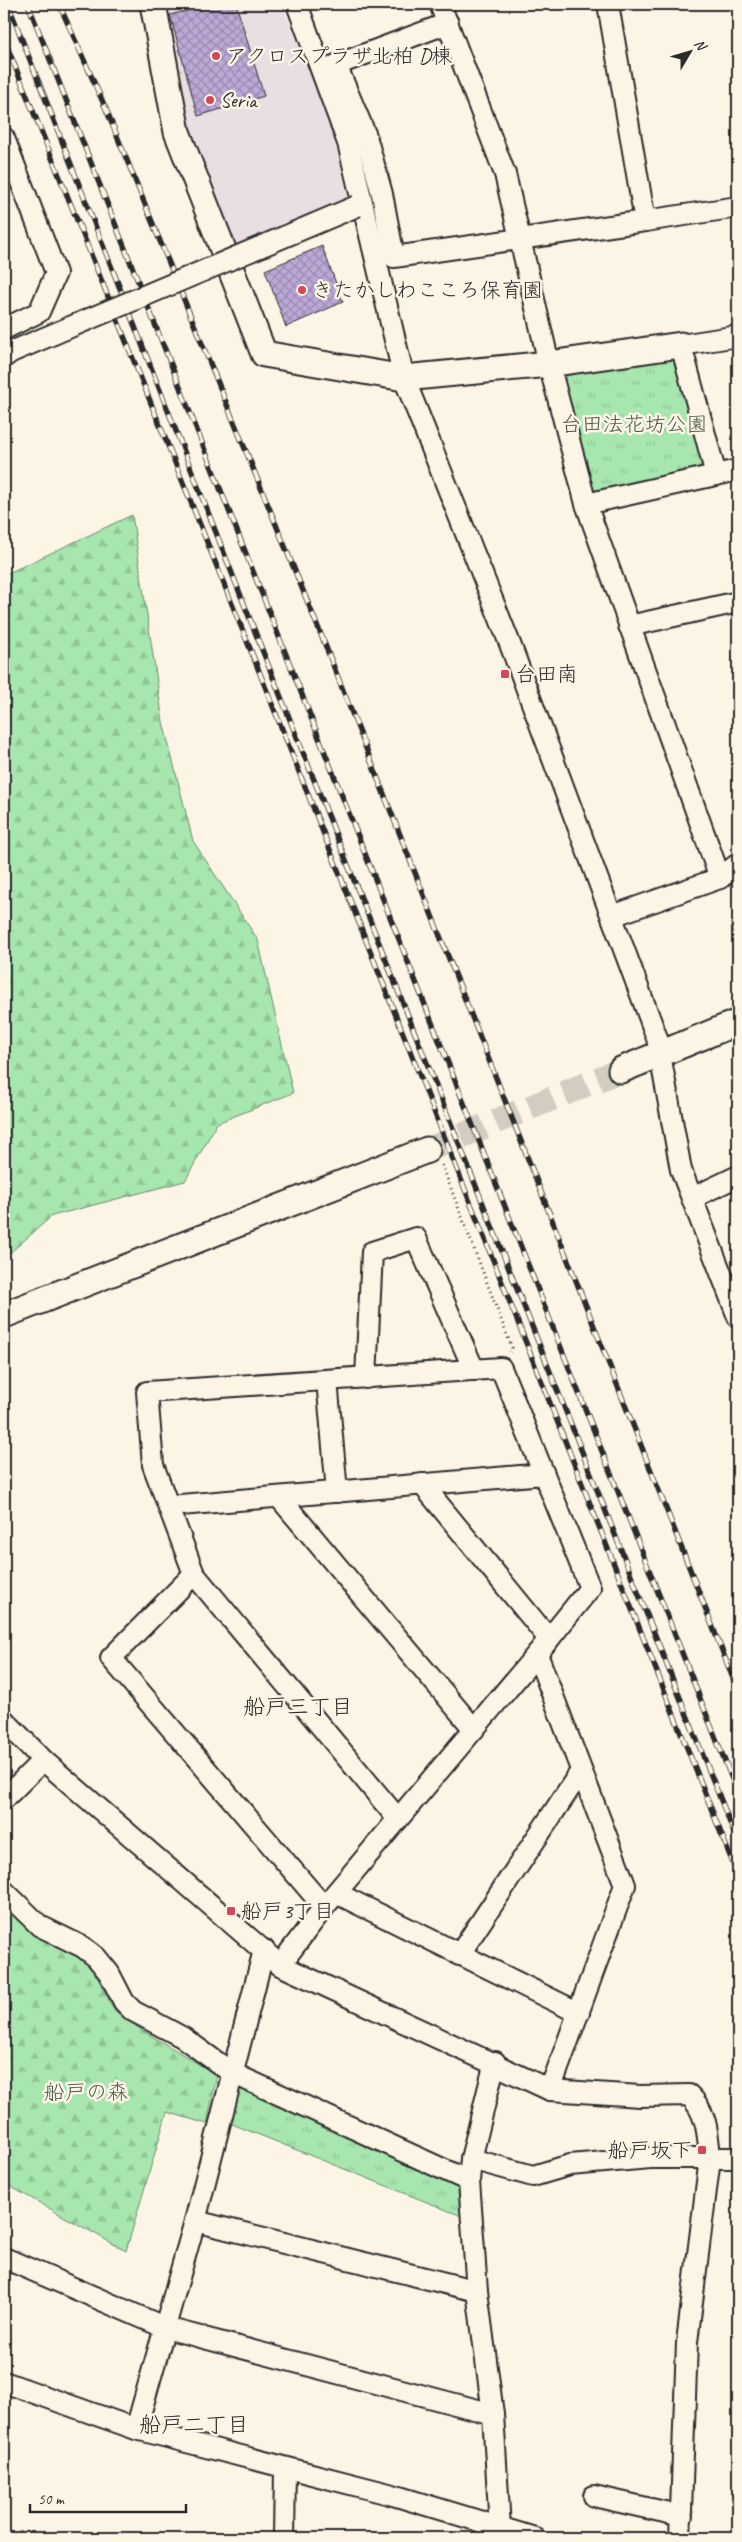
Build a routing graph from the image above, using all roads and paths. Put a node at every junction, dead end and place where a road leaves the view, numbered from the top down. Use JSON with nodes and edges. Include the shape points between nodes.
{"nodes":[{"id":1,"x":153,"y":4,"type":"edge"},
{"id":2,"x":297,"y":4,"type":"edge"},
{"id":3,"x":440,"y":4,"type":"edge"},
{"id":4,"x":608,"y":4,"type":"edge"},
{"id":5,"x":448,"y":23,"type":"junction"},
{"id":6,"x":4,"y":138,"type":"edge"},
{"id":7,"x":360,"y":204,"type":"junction"},
{"id":8,"x":738,"y":207,"type":"edge"},
{"id":9,"x":645,"y":221,"type":"junction"},
{"id":10,"x":521,"y":239,"type":"junction"},
{"id":11,"x":4,"y":329,"type":"edge"},
{"id":12,"x":738,"y":336,"type":"edge"},
{"id":13,"x":680,"y":345,"type":"junction"},
{"id":14,"x":4,"y":357,"type":"edge"},
{"id":15,"x":549,"y":364,"type":"junction"},
{"id":16,"x":404,"y":378,"type":"junction"},
{"id":17,"x":738,"y":470,"type":"edge"},
{"id":18,"x":716,"y":475,"type":"junction"},
{"id":19,"x":586,"y":504,"type":"junction"},
{"id":20,"x":738,"y":602,"type":"edge"},
{"id":21,"x":629,"y":626,"type":"junction"},
{"id":22,"x":738,"y":864,"type":"edge"},
{"id":23,"x":720,"y":878,"type":"junction"},
{"id":24,"x":612,"y":916,"type":"junction"},
{"id":25,"x":738,"y":1022,"type":"edge"},
{"id":26,"x":660,"y":1053,"type":"junction"},
{"id":27,"x":621,"y":1070,"type":"tunnel mouth"},
{"id":28,"x":434,"y":1156,"type":"joint"},
{"id":29,"x":738,"y":1176,"type":"edge"},
{"id":30,"x":692,"y":1198,"type":"junction"},
{"id":31,"x":4,"y":1315,"type":"edge"},
{"id":32,"x":738,"y":1317,"type":"edge"},
{"id":33,"x":501,"y":1368,"type":"junction"},
{"id":34,"x":474,"y":1370,"type":"junction"},
{"id":35,"x":366,"y":1378,"type":"junction"},
{"id":36,"x":327,"y":1380,"type":"junction"},
{"id":37,"x":544,"y":1474,"type":"junction"},
{"id":38,"x":422,"y":1484,"type":"junction"},
{"id":39,"x":337,"y":1492,"type":"junction"},
{"id":40,"x":279,"y":1496,"type":"junction"},
{"id":41,"x":168,"y":1506,"type":"junction"},
{"id":42,"x":194,"y":1574,"type":"junction"},
{"id":43,"x":543,"y":1646,"type":"junction"},
{"id":44,"x":4,"y":1720,"type":"edge"},
{"id":45,"x":474,"y":1729,"type":"junction"},
{"id":46,"x":43,"y":1760,"type":"junction"},
{"id":47,"x":581,"y":1771,"type":"junction"},
{"id":48,"x":4,"y":1799,"type":"edge"},
{"id":49,"x":398,"y":1819,"type":"junction"},
{"id":50,"x":4,"y":1891,"type":"edge"},
{"id":51,"x":330,"y":1900,"type":"junction"},
{"id":52,"x":264,"y":1950,"type":"junction"},
{"id":53,"x":460,"y":1955,"type":"junction"},
{"id":54,"x":280,"y":1965,"type":"junction"},
{"id":55,"x":579,"y":2013,"type":"junction"},
{"id":56,"x":495,"y":2062,"type":"junction"},
{"id":57,"x":232,"y":2073,"type":"junction"},
{"id":58,"x":550,"y":2090,"type":"junction"},
{"id":59,"x":710,"y":2158,"type":"junction"},
{"id":60,"x":738,"y":2158,"type":"edge"},
{"id":61,"x":471,"y":2159,"type":"junction"},
{"id":62,"x":469,"y":2181,"type":"junction"},
{"id":63,"x":195,"y":2221,"type":"junction"},
{"id":64,"x":4,"y":2258,"type":"edge"},
{"id":65,"x":476,"y":2291,"type":"junction"},
{"id":66,"x":166,"y":2328,"type":"junction"},
{"id":67,"x":4,"y":2382,"type":"edge"},
{"id":68,"x":493,"y":2414,"type":"junction"},
{"id":69,"x":136,"y":2429,"type":"junction"},
{"id":70,"x":286,"y":2469,"type":"junction"},
{"id":71,"x":594,"y":2496,"type":"dead end"},
{"id":72,"x":682,"y":2516,"type":"junction"},
{"id":73,"x":500,"y":2528,"type":"junction"},
{"id":74,"x":284,"y":2538,"type":"edge"},
{"id":75,"x":534,"y":2538,"type":"edge"},
{"id":76,"x":680,"y":2538,"type":"edge"}],
"edges":[{"from":1,"to":16,"type":"street","via":[[177,132],[264,354]]},
{"from":2,"to":7,"type":"street","via":[[348,143]]},
{"from":3,"to":5,"type":"street"},
{"from":4,"to":9,"type":"street"},
{"from":5,"to":10,"type":"street","via":[[505,174]]},
{"from":5,"to":10,"type":"street","via":[[336,65],[366,136],[394,256]]},
{"from":6,"to":11,"type":"street","via":[[56,273],[39,312]]},
{"from":7,"to":14,"type":"street","bridge":true},
{"from":7,"to":16,"type":"street"},
{"from":8,"to":9,"type":"street"},
{"from":9,"to":10,"type":"street"},
{"from":10,"to":15,"type":"street"},
{"from":12,"to":13,"type":"street"},
{"from":13,"to":15,"type":"street"},
{"from":13,"to":18,"type":"street"},
{"from":15,"to":16,"type":"street"},
{"from":15,"to":19,"type":"street"},
{"from":16,"to":24,"type":"street","via":[[510,644]]},
{"from":17,"to":18,"type":"street"},
{"from":18,"to":19,"type":"street"},
{"from":19,"to":21,"type":"street"},
{"from":20,"to":21,"type":"street"},
{"from":21,"to":23,"type":"street"},
{"from":22,"to":23,"type":"street"},
{"from":23,"to":24,"type":"street"},
{"from":24,"to":26,"type":"street"},
{"from":25,"to":26,"type":"street"},
{"from":26,"to":27,"type":"street"},
{"from":26,"to":30,"type":"street","via":[[681,1170]]},
{"from":28,"to":31,"type":"street"},
{"from":28,"to":33,"type":"path","via":[[512,1348]]},
{"from":29,"to":30,"type":"street"},
{"from":30,"to":32,"type":"street"},
{"from":33,"to":34,"type":"street"},
{"from":33,"to":37,"type":"street"},
{"from":34,"to":35,"type":"street"},
{"from":34,"to":35,"type":"street","via":[[416,1238],[372,1252]]},
{"from":35,"to":36,"type":"street"},
{"from":36,"to":39,"type":"street"},
{"from":36,"to":41,"type":"street","via":[[147,1392],[153,1466]]},
{"from":37,"to":38,"type":"street"},
{"from":37,"to":43,"type":"street","via":[[590,1588]]},
{"from":38,"to":39,"type":"street"},
{"from":38,"to":43,"type":"street"},
{"from":39,"to":40,"type":"street"},
{"from":40,"to":41,"type":"street"},
{"from":40,"to":45,"type":"street"},
{"from":41,"to":42,"type":"street"},
{"from":42,"to":49,"type":"street"},
{"from":42,"to":51,"type":"street","via":[[111,1658]]},
{"from":43,"to":45,"type":"street"},
{"from":43,"to":47,"type":"street"},
{"from":44,"to":46,"type":"street"},
{"from":45,"to":49,"type":"street"},
{"from":46,"to":48,"type":"street"},
{"from":46,"to":52,"type":"street"},
{"from":47,"to":53,"type":"street"},
{"from":47,"to":55,"type":"street","via":[[625,1885]]},
{"from":49,"to":51,"type":"street"},
{"from":50,"to":57,"type":"street","via":[[40,1926],[84,1947],[96,1957],[133,2011],[182,2037]]},
{"from":51,"to":53,"type":"street"},
{"from":51,"to":54,"type":"street"},
{"from":52,"to":54,"type":"street"},
{"from":52,"to":57,"type":"street"},
{"from":53,"to":55,"type":"street"},
{"from":54,"to":56,"type":"street"},
{"from":55,"to":58,"type":"street"},
{"from":56,"to":58,"type":"street"},
{"from":56,"to":61,"type":"street"},
{"from":57,"to":62,"type":"street"},
{"from":57,"to":63,"type":"street"},
{"from":58,"to":59,"type":"street","via":[[640,2096],[689,2095],[704,2117]]},
{"from":59,"to":60,"type":"street"},
{"from":59,"to":61,"type":"street","via":[[650,2158],[570,2165],[533,2176]]},
{"from":59,"to":72,"type":"street","via":[[687,2342]]},
{"from":61,"to":62,"type":"street"},
{"from":62,"to":65,"type":"street"},
{"from":63,"to":65,"type":"street"},
{"from":63,"to":66,"type":"street"},
{"from":64,"to":66,"type":"street"},
{"from":65,"to":68,"type":"street"},
{"from":66,"to":68,"type":"street"},
{"from":66,"to":69,"type":"street"},
{"from":67,"to":69,"type":"street"},
{"from":68,"to":73,"type":"street"},
{"from":69,"to":70,"type":"street"},
{"from":70,"to":73,"type":"street","via":[[393,2495]]},
{"from":70,"to":74,"type":"street"},
{"from":71,"to":72,"type":"street"},
{"from":72,"to":76,"type":"street"},
{"from":73,"to":75,"type":"street"}]}
